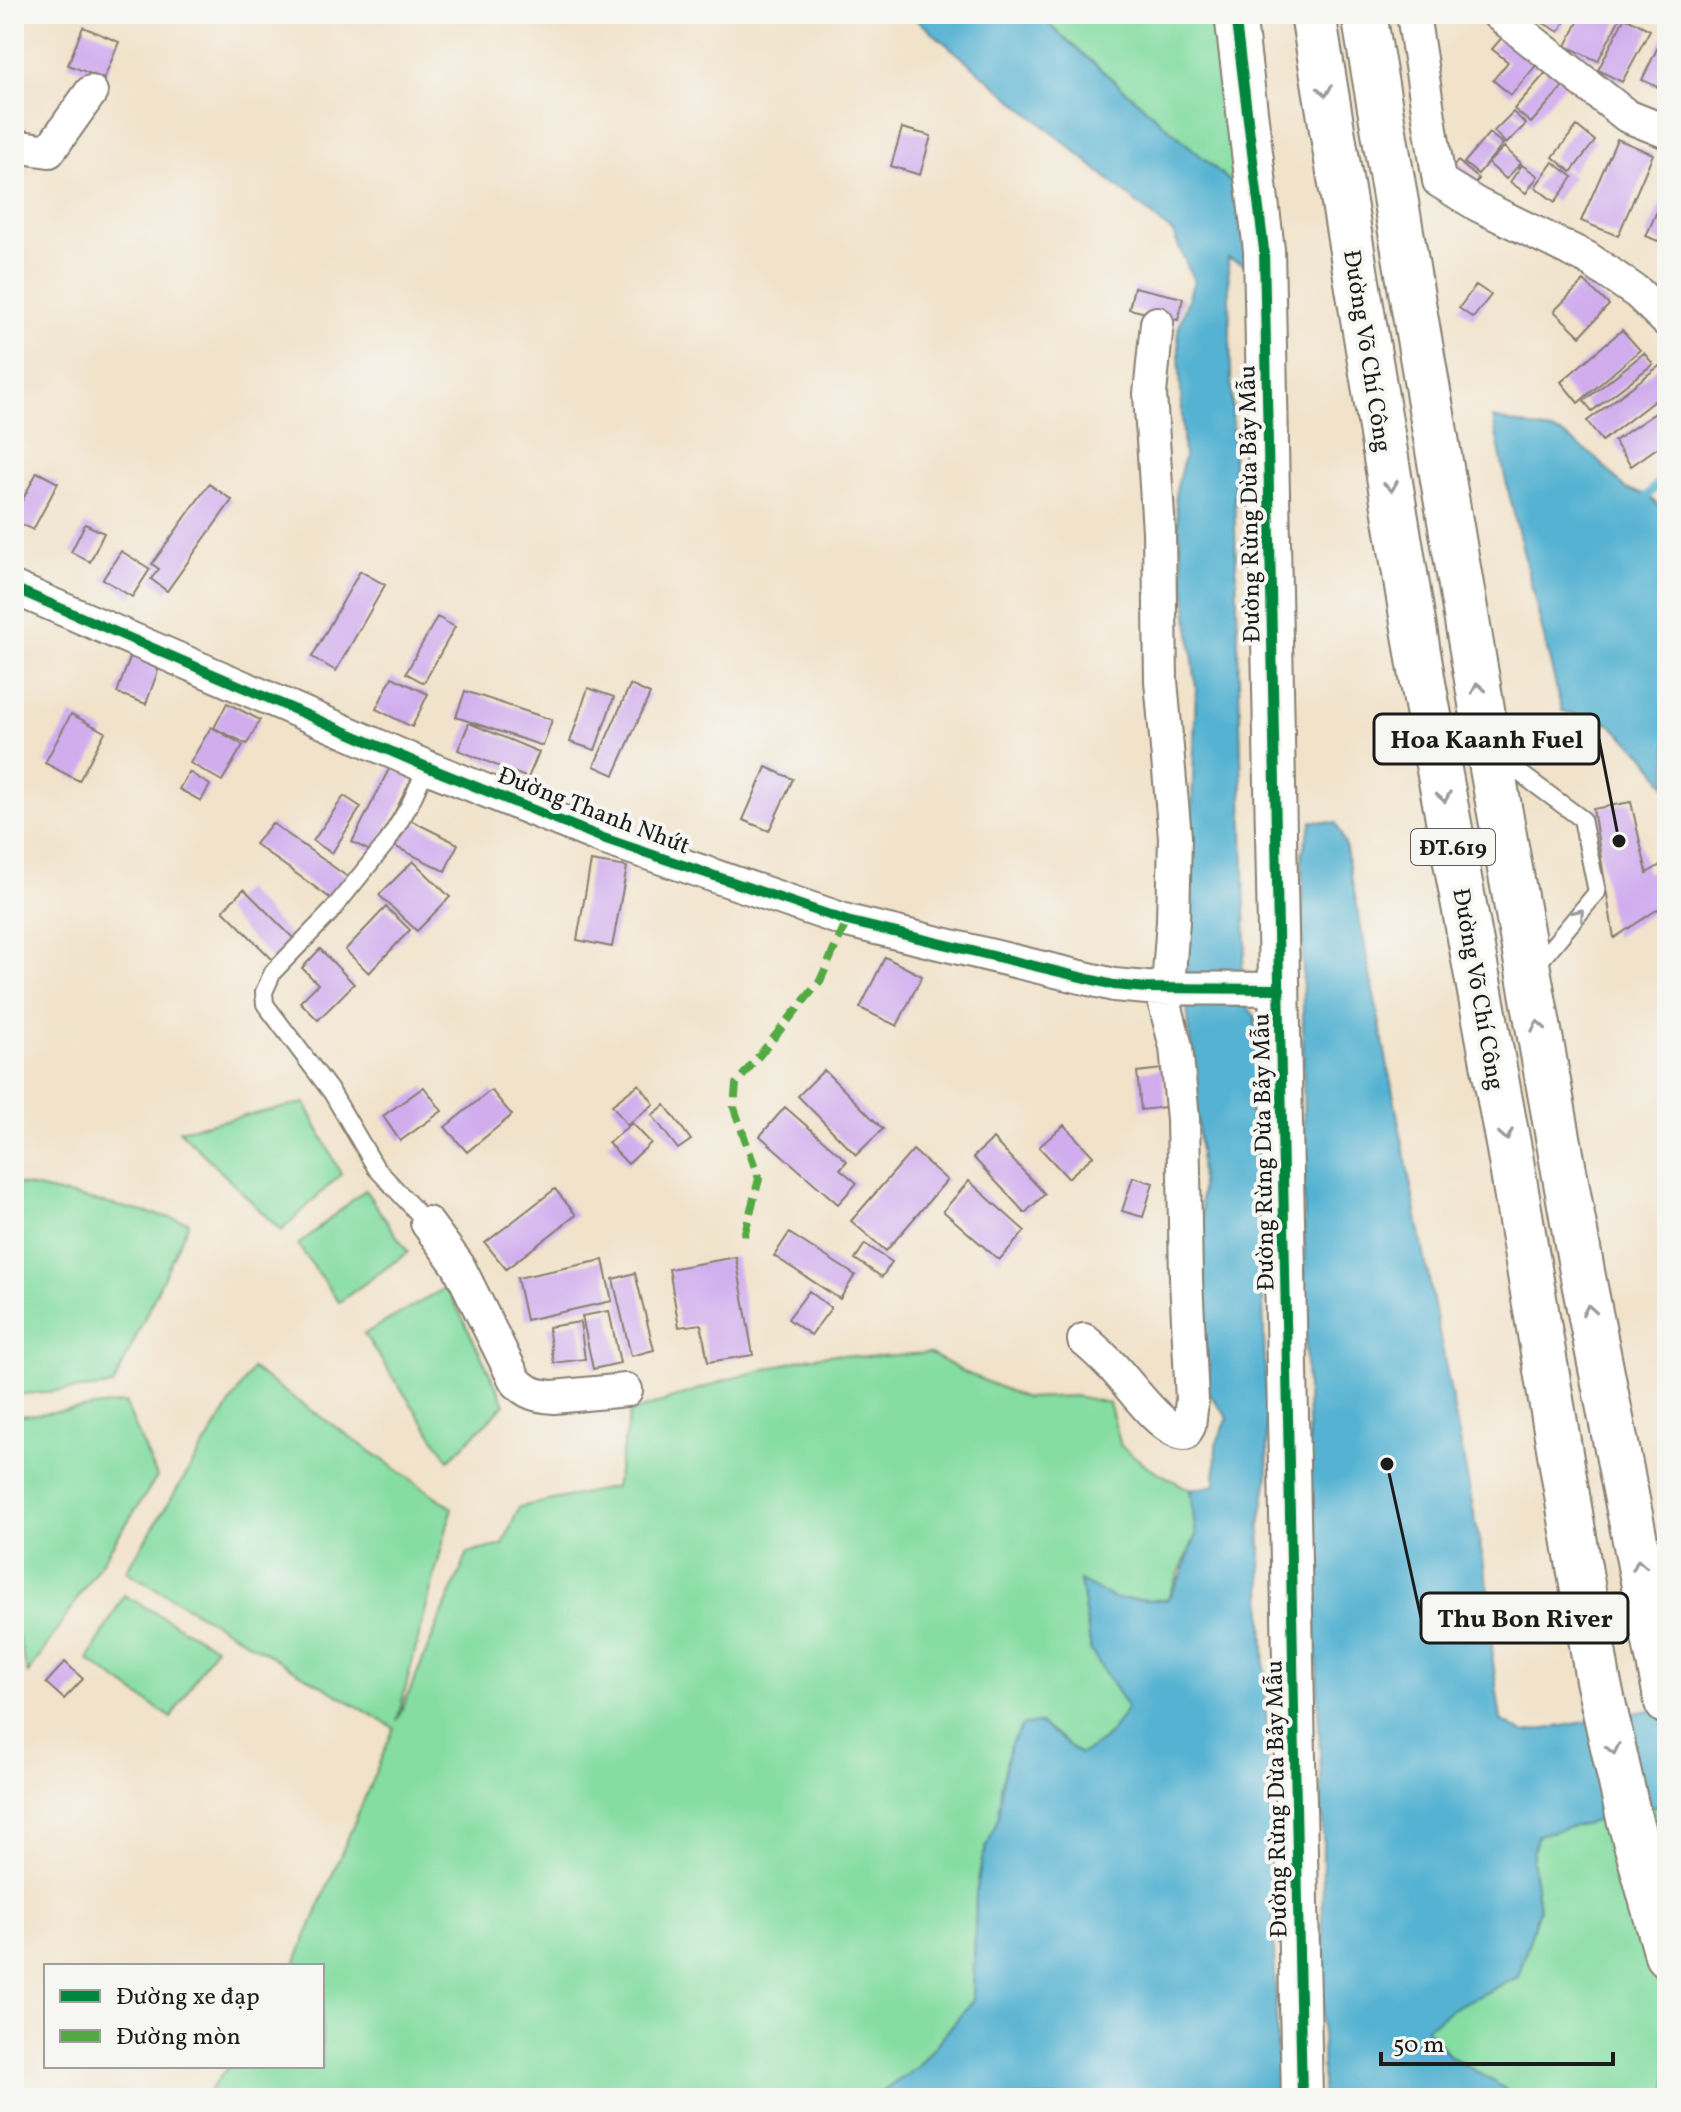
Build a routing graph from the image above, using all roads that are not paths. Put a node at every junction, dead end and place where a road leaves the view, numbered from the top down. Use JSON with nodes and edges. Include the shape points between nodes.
{"nodes":[{"id":1,"x":1235,"y":14,"type":"edge"},
{"id":2,"x":1313,"y":14,"type":"edge"},
{"id":3,"x":1364,"y":14,"type":"edge"},
{"id":4,"x":1413,"y":14,"type":"edge"},
{"id":5,"x":1498,"y":14,"type":"edge"},
{"id":6,"x":91,"y":92,"type":"dead end"},
{"id":7,"x":1667,"y":132,"type":"edge"},
{"id":8,"x":14,"y":146,"type":"edge"},
{"id":9,"x":1667,"y":321,"type":"edge"},
{"id":10,"x":1157,"y":323,"type":"dead end"},
{"id":11,"x":14,"y":588,"type":"edge"},
{"id":12,"x":1489,"y":750,"type":"junction"},
{"id":13,"x":427,"y":767,"type":"junction"},
{"id":14,"x":1529,"y":974,"type":"junction"},
{"id":15,"x":1171,"y":988,"type":"junction"},
{"id":16,"x":1271,"y":989,"type":"junction"},
{"id":17,"x":427,"y":1223,"type":"joint"},
{"id":18,"x":1084,"y":1340,"type":"dead end"},
{"id":19,"x":626,"y":1390,"type":"dead end"},
{"id":20,"x":1663,"y":1686,"type":"edge"},
{"id":21,"x":1667,"y":1955,"type":"edge"},
{"id":22,"x":1302,"y":2098,"type":"edge"}],
"edges":[{"from":1,"to":16,"type":"street","name":"Đường Rừng Dừa Bảy Mẫu","via":[[1264,250]]},
{"from":2,"to":21,"type":"main road","name":"Đường Võ Chí Công","number":"ĐT.619","one_way":true,"via":[[1423,683],[1509,1149],[1598,1680]]},
{"from":12,"to":3,"type":"main road","number":"ĐT.619","one_way":true},
{"from":4,"to":9,"type":"street","via":[[1439,181],[1587,258],[1638,293]]},
{"from":5,"to":7,"type":"street","via":[[1627,116]]},
{"from":6,"to":8,"type":"street","via":[[49,151]]},
{"from":10,"to":15,"type":"street","via":[[1150,394],[1161,681],[1175,837]]},
{"from":11,"to":13,"type":"street","name":"Đường Thanh Nhứt"},
{"from":12,"to":14,"type":"main road","number":"ĐT.619"},
{"from":14,"to":12,"type":"lane","one_way":true,"via":[[1597,892],[1582,819]]},
{"from":13,"to":15,"type":"street","name":"Đường Thanh Nhứt","via":[[603,838],[847,921],[1114,985]]},
{"from":13,"to":17,"type":"lane","via":[[388,841],[273,972],[264,992],[265,1004],[332,1093],[376,1168]]},
{"from":20,"to":14,"type":"main road","number":"ĐT.619","one_way":true},
{"from":15,"to":16,"type":"street","name":"Đường Thanh Nhứt"},
{"from":15,"to":18,"type":"street","via":[[1183,1119],[1192,1401],[1185,1433],[1163,1423]]},
{"from":16,"to":22,"type":"street","name":"Đường Rừng Dừa Bảy Mẫu"},
{"from":17,"to":19,"type":"street","via":[[458,1265],[524,1390],[554,1397]]}]}
